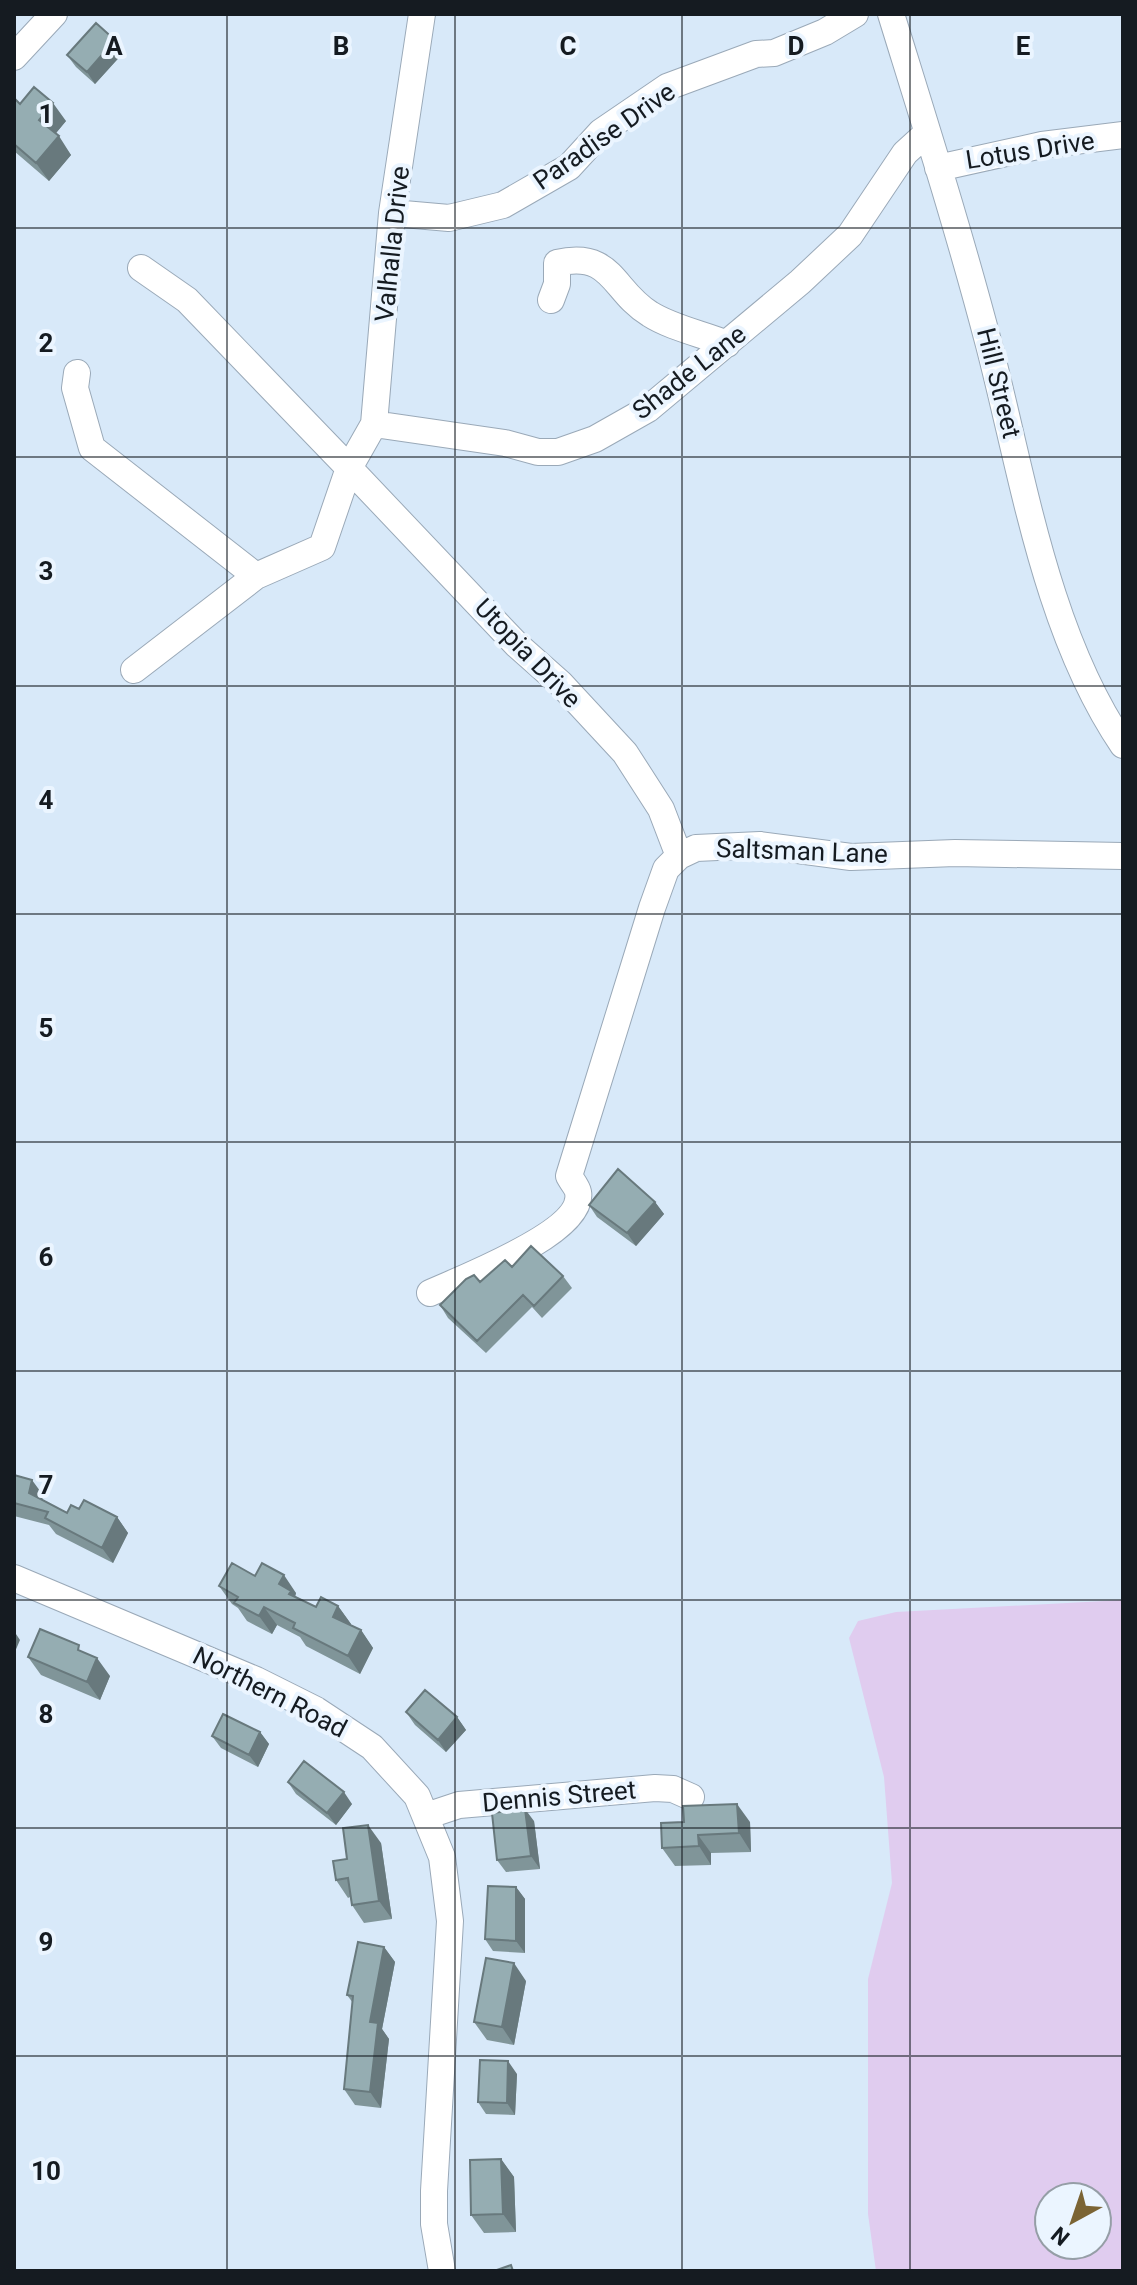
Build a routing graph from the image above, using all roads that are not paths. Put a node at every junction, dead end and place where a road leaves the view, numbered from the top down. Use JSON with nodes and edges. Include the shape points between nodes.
{"nodes":[{"id":1,"x":54,"y":14,"type":"edge"},
{"id":2,"x":422,"y":14,"type":"edge"},
{"id":3,"x":855,"y":14,"type":"edge"},
{"id":4,"x":891,"y":14,"type":"edge"},
{"id":5,"x":14,"y":57,"type":"edge"},
{"id":6,"x":927,"y":133,"type":"junction"},
{"id":7,"x":1123,"y":135,"type":"edge"},
{"id":8,"x":938,"y":168,"type":"junction"},
{"id":9,"x":392,"y":213,"type":"junction"},
{"id":10,"x":141,"y":268,"type":"dead end"},
{"id":11,"x":551,"y":300,"type":"dead end"},
{"id":12,"x":727,"y":344,"type":"junction"},
{"id":13,"x":77,"y":373,"type":"dead end"},
{"id":14,"x":374,"y":424,"type":"junction"},
{"id":15,"x":349,"y":468,"type":"junction"},
{"id":16,"x":256,"y":576,"type":"junction"},
{"id":17,"x":134,"y":670,"type":"dead end"},
{"id":18,"x":1123,"y":745,"type":"edge"},
{"id":19,"x":679,"y":856,"type":"junction"},
{"id":20,"x":1123,"y":856,"type":"edge"},
{"id":21,"x":430,"y":1293,"type":"dead end"},
{"id":22,"x":14,"y":1578,"type":"edge"},
{"id":23,"x":691,"y":1797,"type":"dead end"},
{"id":24,"x":426,"y":1816,"type":"junction"},
{"id":25,"x":442,"y":2271,"type":"edge"}],
"edges":[{"from":1,"to":5,"type":"street"},
{"from":2,"to":9,"type":"street","name":"Valhalla Drive"},
{"from":3,"to":9,"type":"street","name":"Paradise Drive","via":[[774,53],[756,54],[667,87],[601,132],[569,167],[503,205],[449,218]]},
{"from":4,"to":6,"type":"street","name":"Hill Street"},
{"from":6,"to":8,"type":"street","name":"Hill Street"},
{"from":6,"to":12,"type":"street","name":"Shade Lane","via":[[905,153],[850,235]]},
{"from":7,"to":8,"type":"street","name":"Lotus Drive","via":[[1042,145]]},
{"from":8,"to":18,"type":"street","name":"Hill Street","via":[[1057,601],[1087,683]]},
{"from":9,"to":14,"type":"street","name":"Valhalla Drive"},
{"from":10,"to":15,"type":"street","via":[[187,300]]},
{"from":11,"to":12,"type":"street","via":[[557,263],[578,258],[613,276],[649,314]]},
{"from":12,"to":14,"type":"street","name":"Shade Lane","via":[[648,409],[595,439],[558,452]]},
{"from":13,"to":16,"type":"street","via":[[75,388],[92,448]]},
{"from":14,"to":15,"type":"street","name":"Valhalla Drive"},
{"from":15,"to":16,"type":"street","name":"Valhalla Drive","via":[[322,547]]},
{"from":15,"to":19,"type":"street","name":"Utopia Drive","via":[[625,753],[661,809]]},
{"from":16,"to":17,"type":"street","name":"Valhalla Drive"},
{"from":19,"to":20,"type":"street","name":"Saltsman Lane","via":[[696,848],[737,845],[851,857]]},
{"from":19,"to":21,"type":"street","name":"Saltsman Lane","via":[[666,869],[652,908],[569,1176],[578,1191],[577,1203],[549,1236]]},
{"from":22,"to":24,"type":"street","name":"Northern Road","via":[[316,1710],[380,1755],[417,1796]]},
{"from":23,"to":24,"type":"street","name":"Dennis Street","via":[[655,1788],[459,1805]]},
{"from":24,"to":25,"type":"street","name":"Northern Road","via":[[442,1857],[450,1921],[434,2191]]}]}
